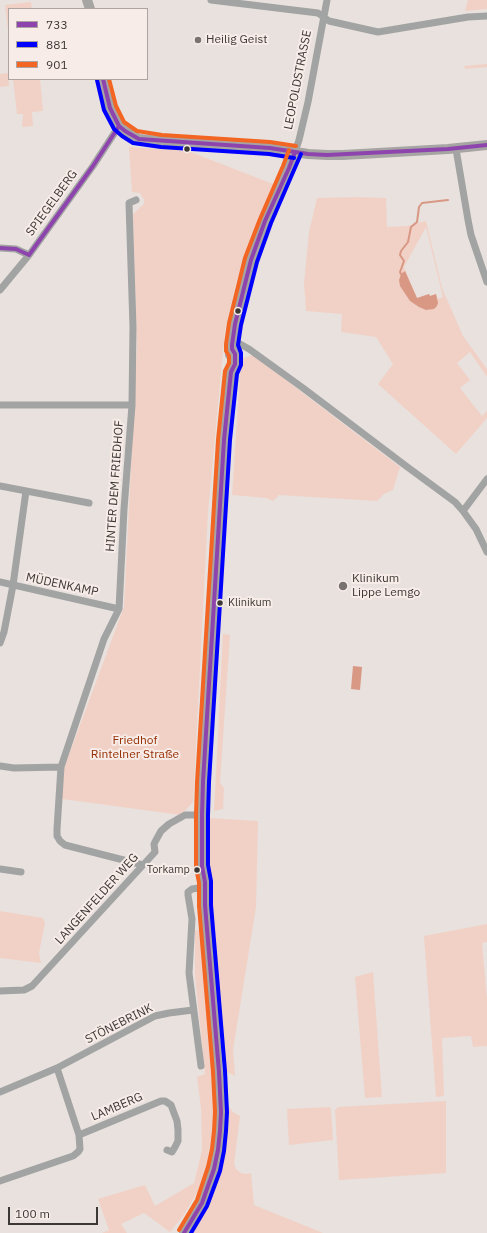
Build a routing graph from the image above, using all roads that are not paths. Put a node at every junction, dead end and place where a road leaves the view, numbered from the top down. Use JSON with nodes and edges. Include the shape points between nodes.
{"nodes":[{"id":1,"x":211,"y":0,"type":"edge"},
{"id":2,"x":327,"y":0,"type":"edge"},
{"id":3,"x":487,"y":16,"type":"edge"},
{"id":4,"x":324,"y":17,"type":"junction"},
{"id":5,"x":103,"y":80,"type":"edge"},
{"id":6,"x":119,"y":126,"type":"junction"},
{"id":7,"x":487,"y":145,"type":"edge"},
{"id":8,"x":456,"y":148,"type":"junction"},
{"id":9,"x":295,"y":152,"type":"junction"},
{"id":10,"x":136,"y":200,"type":"dead end"},
{"id":11,"x":0,"y":248,"type":"edge"},
{"id":12,"x":28,"y":255,"type":"junction"},
{"id":13,"x":487,"y":282,"type":"edge"},
{"id":14,"x":0,"y":290,"type":"edge"},
{"id":15,"x":232,"y":347,"type":"junction"},
{"id":16,"x":0,"y":405,"type":"edge"},
{"id":17,"x":132,"y":405,"type":"junction"},
{"id":18,"x":487,"y":479,"type":"edge"},
{"id":19,"x":0,"y":486,"type":"edge"},
{"id":20,"x":26,"y":491,"type":"junction"},
{"id":21,"x":89,"y":503,"type":"dead end"},
{"id":22,"x":463,"y":511,"type":"junction"},
{"id":23,"x":485,"y":540,"type":"edge"},
{"id":24,"x":487,"y":552,"type":"edge"},
{"id":25,"x":0,"y":582,"type":"edge"},
{"id":26,"x":13,"y":585,"type":"junction"},
{"id":27,"x":119,"y":608,"type":"junction"},
{"id":28,"x":0,"y":643,"type":"edge"},
{"id":29,"x":0,"y":766,"type":"edge"},
{"id":30,"x":61,"y":768,"type":"junction"},
{"id":31,"x":202,"y":815,"type":"junction"},
{"id":32,"x":143,"y":865,"type":"junction"},
{"id":33,"x":0,"y":869,"type":"edge"},
{"id":34,"x":21,"y":872,"type":"dead end"},
{"id":35,"x":205,"y":885,"type":"junction"},
{"id":36,"x":0,"y":991,"type":"edge"},
{"id":37,"x":193,"y":1010,"type":"junction"},
{"id":38,"x":201,"y":1066,"type":"dead end"},
{"id":39,"x":57,"y":1068,"type":"junction"},
{"id":40,"x":0,"y":1092,"type":"edge"},
{"id":41,"x":79,"y":1135,"type":"junction"},
{"id":42,"x":167,"y":1150,"type":"dead end"},
{"id":43,"x":0,"y":1181,"type":"edge"},
{"id":44,"x":184,"y":1233,"type":"edge"}],
"edges":[{"from":1,"to":4,"type":"street","via":[[318,13]]},
{"from":2,"to":4,"type":"street","name":"LEOPOLDSTRASSE"},
{"from":3,"to":4,"type":"street","via":[[378,32],[329,21]]},
{"from":4,"to":9,"type":"street","name":"LEOPOLDSTRASSE","via":[[308,102]]},
{"from":5,"to":6,"type":"main road","via":[[110,108]]},
{"from":6,"to":9,"type":"main road","via":[[135,137],[161,142],[270,148]]},
{"from":6,"to":12,"type":"street","name":"SPIEGELBERG"},
{"from":7,"to":8,"type":"main road"},
{"from":8,"to":9,"type":"main road","via":[[344,155]]},
{"from":8,"to":13,"type":"street","via":[[470,228]]},
{"from":9,"to":15,"type":"main road","name":"LEOPOLDSTRASSE","via":[[251,260]]},
{"from":10,"to":17,"type":"street","name":"HINTER DEM FRIEDHOF","via":[[129,203],[133,327]]},
{"from":11,"to":12,"type":"street","via":[[16,248]]},
{"from":12,"to":14,"type":"street","name":"SPIEGELBERG"},
{"from":15,"to":22,"type":"street","via":[[240,344],[249,349],[455,502]]},
{"from":15,"to":31,"type":"main road","name":"LEOPOLDSTRASSE","via":[[235,360],[231,372],[224,447]]},
{"from":16,"to":17,"type":"street"},
{"from":17,"to":27,"type":"street","name":"HINTER DEM FRIEDHOF"},
{"from":18,"to":22,"type":"street"},
{"from":19,"to":20,"type":"street"},
{"from":20,"to":21,"type":"street"},
{"from":20,"to":26,"type":"street"},
{"from":22,"to":23,"type":"street"},
{"from":23,"to":24,"type":"street"},
{"from":25,"to":26,"type":"street","name":"MÜDENKAMP"},
{"from":26,"to":27,"type":"street","name":"MÜDENKAMP"},
{"from":26,"to":28,"type":"street"},
{"from":27,"to":30,"type":"street","name":"HINTER DEM FRIEDHOF","via":[[104,639]]},
{"from":29,"to":30,"type":"street"},
{"from":30,"to":32,"type":"street","via":[[57,829],[60,841],[65,845]]},
{"from":31,"to":32,"type":"street","name":"LANGENFELDER WEG","via":[[185,815],[169,824],[156,840],[155,852]]},
{"from":31,"to":35,"type":"main road","name":"LEOPOLDSTRASSE"},
{"from":32,"to":36,"type":"street","name":"LANGENFELDER WEG","via":[[32,986],[24,990]]},
{"from":33,"to":34,"type":"street"},
{"from":35,"to":37,"type":"street","via":[[188,892],[192,914],[189,973]]},
{"from":35,"to":44,"type":"main road","name":"LEOPOLDSTRASSE","via":[[219,1072],[220,1132],[214,1169],[202,1203]]},
{"from":37,"to":38,"type":"street"},
{"from":37,"to":39,"type":"street","name":"STÖNEBRINK","via":[[155,1016]]},
{"from":39,"to":40,"type":"street","name":"STÖNEBRINK"},
{"from":39,"to":41,"type":"street"},
{"from":41,"to":42,"type":"street","name":"LAMBERG","via":[[165,1101],[171,1105],[178,1130],[175,1147],[172,1152]]},
{"from":41,"to":43,"type":"street","via":[[80,1149],[73,1156]]}]}
